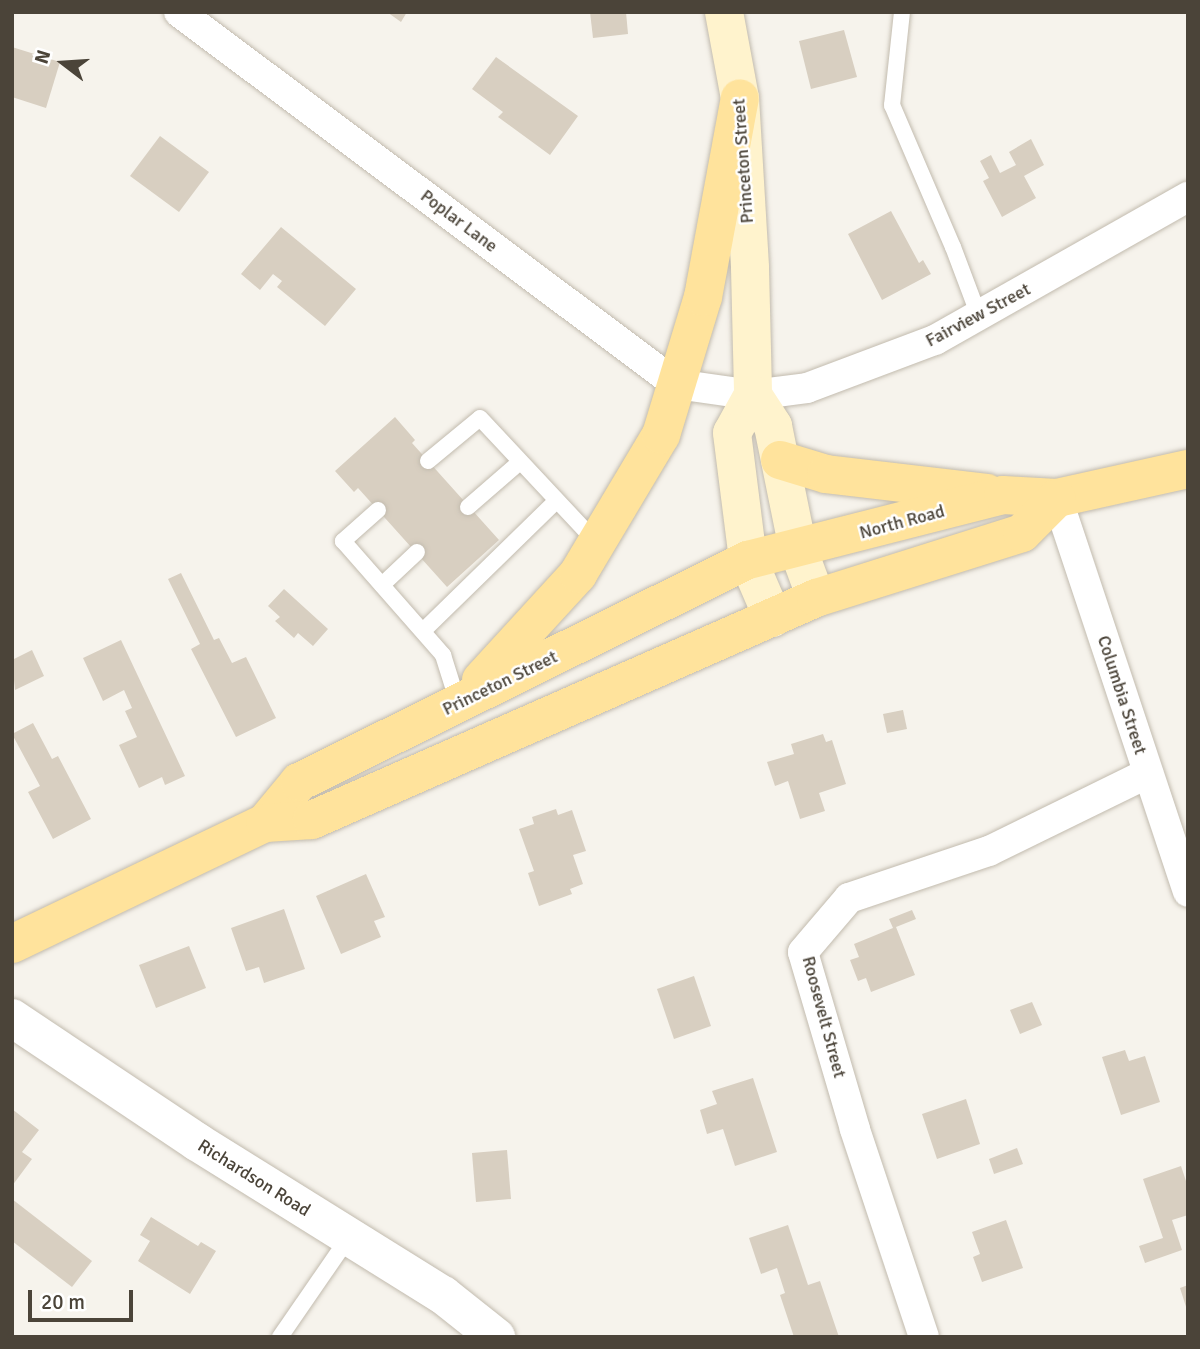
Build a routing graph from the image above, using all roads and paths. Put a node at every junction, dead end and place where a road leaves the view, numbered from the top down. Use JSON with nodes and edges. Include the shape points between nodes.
{"nodes":[{"id":1,"x":179,"y":12,"type":"edge"},
{"id":2,"x":724,"y":12,"type":"edge"},
{"id":3,"x":902,"y":12,"type":"edge"},
{"id":4,"x":740,"y":98,"type":"junction"},
{"id":5,"x":1188,"y":197,"type":"edge"},
{"id":6,"x":978,"y":316,"type":"junction"},
{"id":7,"x":676,"y":384,"type":"junction"},
{"id":8,"x":753,"y":394,"type":"junction"},
{"id":9,"x":780,"y":460,"type":"junction"},
{"id":10,"x":428,"y":461,"type":"dead end"},
{"id":11,"x":520,"y":462,"type":"junction"},
{"id":12,"x":1188,"y":469,"type":"edge"},
{"id":13,"x":1003,"y":495,"type":"junction"},
{"id":14,"x":1057,"y":498,"type":"junction"},
{"id":15,"x":556,"y":501,"type":"junction"},
{"id":16,"x":468,"y":507,"type":"dead end"},
{"id":17,"x":378,"y":510,"type":"dead end"},
{"id":18,"x":597,"y":543,"type":"junction"},
{"id":19,"x":798,"y":549,"type":"junction"},
{"id":20,"x":417,"y":552,"type":"dead end"},
{"id":21,"x":748,"y":560,"type":"junction"},
{"id":22,"x":383,"y":585,"type":"junction"},
{"id":23,"x":816,"y":598,"type":"junction"},
{"id":24,"x":773,"y":618,"type":"junction"},
{"id":25,"x":425,"y":630,"type":"junction"},
{"id":26,"x":458,"y":703,"type":"junction"},
{"id":27,"x":1148,"y":773,"type":"junction"},
{"id":28,"x":265,"y":823,"type":"junction"},
{"id":29,"x":1188,"y":892,"type":"edge"},
{"id":30,"x":12,"y":944,"type":"edge"},
{"id":31,"x":12,"y":1018,"type":"edge"},
{"id":32,"x":349,"y":1237,"type":"junction"},
{"id":33,"x":280,"y":1337,"type":"edge"},
{"id":34,"x":496,"y":1337,"type":"edge"},
{"id":35,"x":924,"y":1337,"type":"edge"}],
"edges":[{"from":1,"to":7,"type":"street","name":"Poplar Lane"},
{"from":2,"to":4,"type":"main road","name":"Princeton Street"},
{"from":3,"to":6,"type":"lane","via":[[892,105]]},
{"from":4,"to":7,"type":"main road","via":[[703,297]]},
{"from":4,"to":8,"type":"main road","name":"Princeton Street"},
{"from":5,"to":6,"type":"street","name":"Fairview Street"},
{"from":6,"to":8,"type":"street","name":"Fairview Street","via":[[935,340],[807,388]]},
{"from":7,"to":8,"type":"street","name":"Poplar Lane"},
{"from":7,"to":18,"type":"main road","via":[[661,435]]},
{"from":8,"to":9,"type":"main road","via":[[774,426]]},
{"from":8,"to":21,"type":"main road","name":"Princeton Street","via":[[732,433]]},
{"from":9,"to":13,"type":"main road","via":[[826,474]]},
{"from":9,"to":19,"type":"main road"},
{"from":10,"to":11,"type":"lane","via":[[480,418]]},
{"from":11,"to":15,"type":"lane"},
{"from":11,"to":16,"type":"lane"},
{"from":12,"to":14,"type":"main road","name":"North Road"},
{"from":13,"to":14,"type":"main road","name":"North Road"},
{"from":13,"to":19,"type":"main road","name":"North Road"},
{"from":14,"to":23,"type":"main road","via":[[1022,533]]},
{"from":14,"to":27,"type":"street","name":"Columbia Street"},
{"from":15,"to":18,"type":"lane"},
{"from":15,"to":25,"type":"lane"},
{"from":17,"to":22,"type":"lane","via":[[343,541]]},
{"from":18,"to":26,"type":"main road","via":[[578,574],[503,660]]},
{"from":19,"to":21,"type":"main road","name":"North Road"},
{"from":19,"to":23,"type":"main road"},
{"from":20,"to":22,"type":"lane"},
{"from":21,"to":24,"type":"main road","name":"Princeton Street"},
{"from":21,"to":26,"type":"main road","name":"Princeton Street"},
{"from":22,"to":25,"type":"lane"},
{"from":23,"to":24,"type":"main road","name":"Princeton Street"},
{"from":24,"to":28,"type":"main road","name":"Princeton Street","via":[[312,820]]},
{"from":25,"to":26,"type":"lane","via":[[443,655]]},
{"from":26,"to":28,"type":"main road","name":"Princeton Street","via":[[299,782]]},
{"from":27,"to":29,"type":"street","name":"Columbia Street"},
{"from":27,"to":35,"type":"street","name":"Roosevelt Street","via":[[989,851],[849,898],[803,952]]},
{"from":28,"to":30,"type":"main road","name":"Princeton Street"},
{"from":31,"to":32,"type":"street","name":"Richardson Road"},
{"from":32,"to":33,"type":"lane"},
{"from":32,"to":34,"type":"street","name":"Richardson Road","via":[[443,1295]]}]}
